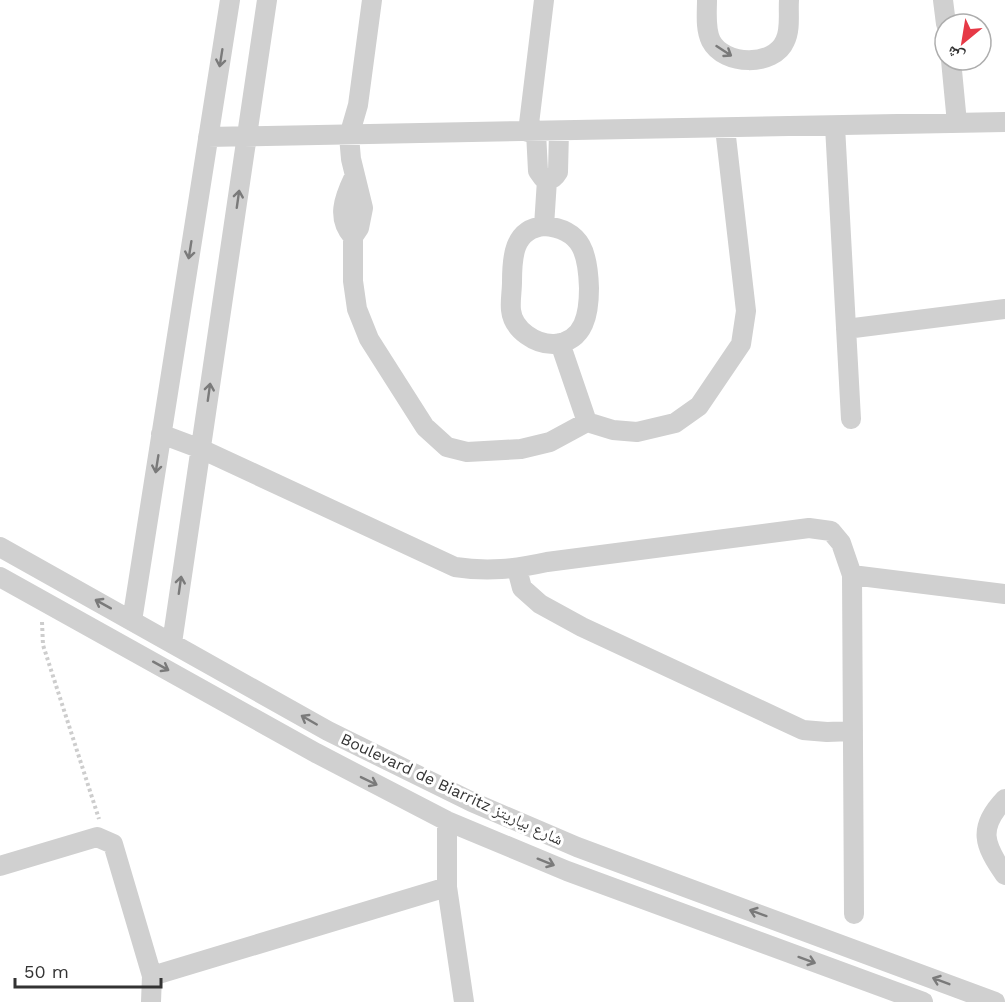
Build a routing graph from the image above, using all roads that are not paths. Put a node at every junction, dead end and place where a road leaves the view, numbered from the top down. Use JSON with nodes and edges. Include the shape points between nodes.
{"nodes":[{"id":1,"x":230,"y":0,"type":"edge"},
{"id":2,"x":267,"y":0,"type":"edge"},
{"id":3,"x":372,"y":0,"type":"edge"},
{"id":4,"x":544,"y":0,"type":"edge"},
{"id":5,"x":707,"y":0,"type":"edge"},
{"id":6,"x":789,"y":0,"type":"edge"},
{"id":7,"x":952,"y":72,"type":"edge"},
{"id":8,"x":1005,"y":122,"type":"edge"},
{"id":9,"x":957,"y":123,"type":"junction"},
{"id":10,"x":835,"y":126,"type":"junction"},
{"id":11,"x":725,"y":128,"type":"junction"},
{"id":12,"x":559,"y":131,"type":"junction"},
{"id":13,"x":532,"y":132,"type":"junction"},
{"id":14,"x":247,"y":136,"type":"junction"},
{"id":15,"x":349,"y":136,"type":"junction"},
{"id":16,"x":208,"y":137,"type":"junction"},
{"id":17,"x":547,"y":180,"type":"junction"},
{"id":18,"x":544,"y":226,"type":"junction"},
{"id":19,"x":1005,"y":309,"type":"edge"},
{"id":20,"x":846,"y":329,"type":"junction"},
{"id":21,"x":560,"y":343,"type":"junction"},
{"id":22,"x":851,"y":419,"type":"dead end"},
{"id":23,"x":587,"y":422,"type":"junction"},
{"id":24,"x":161,"y":434,"type":"junction"},
{"id":25,"x":201,"y":449,"type":"junction"},
{"id":26,"x":0,"y":547,"type":"edge"},
{"id":27,"x":517,"y":569,"type":"junction"},
{"id":28,"x":852,"y":575,"type":"junction"},
{"id":29,"x":0,"y":577,"type":"edge"},
{"id":30,"x":1005,"y":594,"type":"edge"},
{"id":31,"x":132,"y":621,"type":"junction"},
{"id":32,"x":172,"y":643,"type":"junction"},
{"id":33,"x":854,"y":731,"type":"junction"},
{"id":34,"x":1005,"y":799,"type":"edge"},
{"id":35,"x":447,"y":821,"type":"junction"},
{"id":36,"x":0,"y":866,"type":"edge"},
{"id":37,"x":1005,"y":875,"type":"edge"},
{"id":38,"x":447,"y":887,"type":"junction"},
{"id":39,"x":854,"y":914,"type":"dead end"},
{"id":40,"x":152,"y":976,"type":"junction"},
{"id":41,"x":151,"y":1002,"type":"edge"},
{"id":42,"x":464,"y":1002,"type":"edge"},
{"id":43,"x":923,"y":1002,"type":"edge"},
{"id":44,"x":995,"y":1002,"type":"edge"}],
"edges":[{"from":1,"to":16,"type":"street","one_way":true},
{"from":2,"to":14,"type":"street"},
{"from":3,"to":15,"type":"street","via":[[358,105]]},
{"from":4,"to":13,"type":"street"},
{"from":5,"to":6,"type":"street","one_way":true,"via":[[711,41],[737,59],[763,59],[775,54],[784,43]]},
{"from":7,"to":9,"type":"street"},
{"from":8,"to":9,"type":"street"},
{"from":9,"to":10,"type":"street"},
{"from":10,"to":11,"type":"street"},
{"from":10,"to":20,"type":"street"},
{"from":11,"to":12,"type":"street"},
{"from":11,"to":23,"type":"street","via":[[746,311],[741,344],[699,406],[675,423],[638,432]]},
{"from":12,"to":13,"type":"street"},
{"from":12,"to":17,"type":"street","via":[[558,172]]},
{"from":13,"to":15,"type":"street"},
{"from":13,"to":17,"type":"street","via":[[538,171]]},
{"from":14,"to":15,"type":"street"},
{"from":14,"to":16,"type":"street"},
{"from":25,"to":14,"type":"street","one_way":true},
{"from":15,"to":23,"type":"street","via":[[363,208],[353,237],[353,281],[363,324],[425,427],[438,441],[467,452],[521,449],[550,441]]},
{"from":16,"to":24,"type":"street","one_way":true},
{"from":17,"to":18,"type":"street"},
{"from":18,"to":21,"type":"street","via":[[569,234],[588,260],[587,317],[579,332]]},
{"from":18,"to":21,"type":"street","via":[[522,237],[512,253],[511,310],[515,321],[530,337],[548,344]]},
{"from":19,"to":20,"type":"street"},
{"from":20,"to":22,"type":"street"},
{"from":21,"to":23,"type":"street"},
{"from":24,"to":25,"type":"street"},
{"from":24,"to":31,"type":"street","one_way":true},
{"from":25,"to":27,"type":"street","via":[[455,567],[486,572]]},
{"from":32,"to":25,"type":"street","one_way":true},
{"from":31,"to":26,"type":"street","name":"Boulevard de Biarritz شارع بياريتز","one_way":true},
{"from":27,"to":28,"type":"street","via":[[809,528],[831,531],[841,543]]},
{"from":27,"to":33,"type":"street","via":[[522,588],[540,604],[582,627],[802,730]]},
{"from":28,"to":30,"type":"street"},
{"from":28,"to":33,"type":"street"},
{"from":29,"to":35,"type":"street","name":"Boulevard de Biarritz شارع بياريتز","one_way":true,"via":[[325,758]]},
{"from":31,"to":32,"type":"street","name":"Boulevard de Biarritz شارع بياريتز"},
{"from":44,"to":32,"type":"street","name":"Boulevard de Biarritz شارع بياريتز","one_way":true,"via":[[524,825],[374,755]]},
{"from":33,"to":39,"type":"street"},
{"from":34,"to":37,"type":"street","via":[[989,818],[986,829],[990,854]]},
{"from":35,"to":38,"type":"street"},
{"from":35,"to":43,"type":"street","name":"Boulevard de Biarritz شارع بياريتز","one_way":true,"via":[[567,871]]},
{"from":36,"to":40,"type":"street","via":[[97,837],[106,839],[116,851]]},
{"from":38,"to":40,"type":"street"},
{"from":38,"to":42,"type":"street"},
{"from":40,"to":41,"type":"street"}]}
